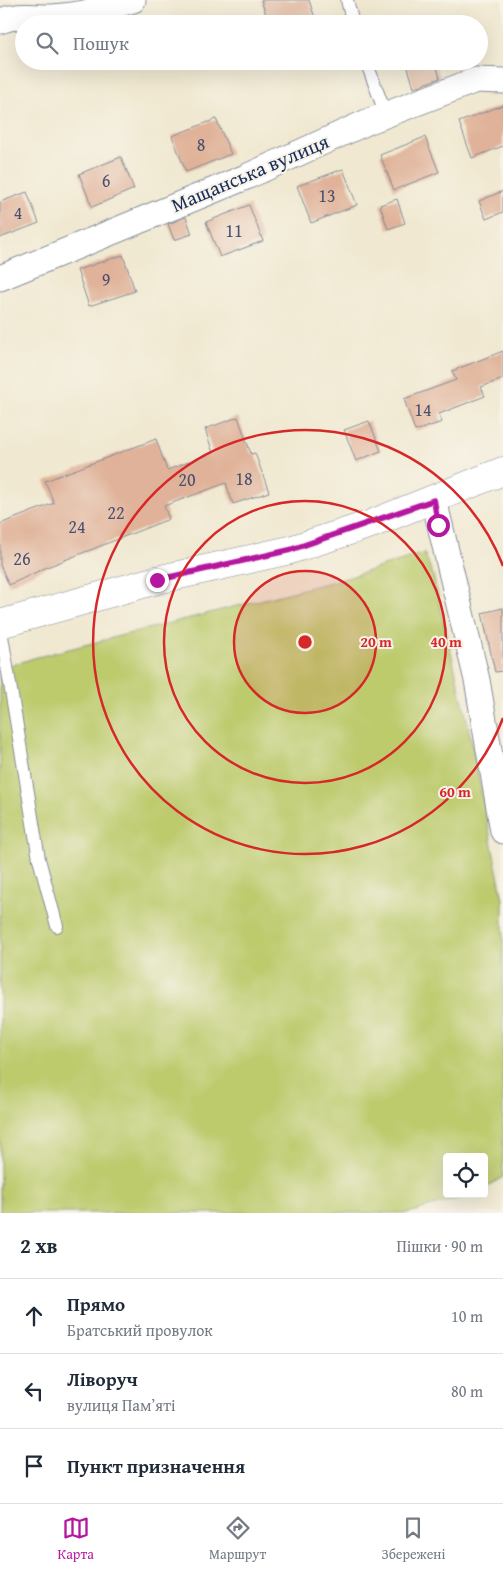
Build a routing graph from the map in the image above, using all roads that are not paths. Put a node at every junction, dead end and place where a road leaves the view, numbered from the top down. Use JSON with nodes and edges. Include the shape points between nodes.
{"nodes":[{"id":1,"x":133,"y":0,"type":"edge"},
{"id":2,"x":347,"y":0,"type":"edge"},
{"id":3,"x":15,"y":15,"type":"edge"},
{"id":4,"x":67,"y":15,"type":"edge"},
{"id":5,"x":351,"y":15,"type":"edge"},
{"id":6,"x":0,"y":21,"type":"edge"},
{"id":7,"x":369,"y":70,"type":"edge"},
{"id":8,"x":503,"y":81,"type":"edge"},
{"id":9,"x":386,"y":115,"type":"junction"},
{"id":10,"x":0,"y":278,"type":"edge"},
{"id":11,"x":503,"y":471,"type":"edge"},
{"id":12,"x":434,"y":500,"type":"junction"},
{"id":13,"x":0,"y":624,"type":"edge"},
{"id":14,"x":503,"y":831,"type":"edge"},
{"id":15,"x":57,"y":926,"type":"dead end"}],
"edges":[{"from":1,"to":4,"type":"street"},
{"from":2,"to":5,"type":"lane"},
{"from":3,"to":6,"type":"street"},
{"from":7,"to":9,"type":"lane"},
{"from":8,"to":9,"type":"street","name":"Мащанська вулиця","via":[[476,80]]},
{"from":9,"to":10,"type":"street","name":"Мащанська вулиця","via":[[246,177]]},
{"from":11,"to":12,"type":"street"},
{"from":12,"to":13,"type":"street","via":[[290,550],[157,580]]},
{"from":12,"to":14,"type":"street","via":[[477,680]]},
{"from":13,"to":15,"type":"lane","via":[[40,859]]}]}
